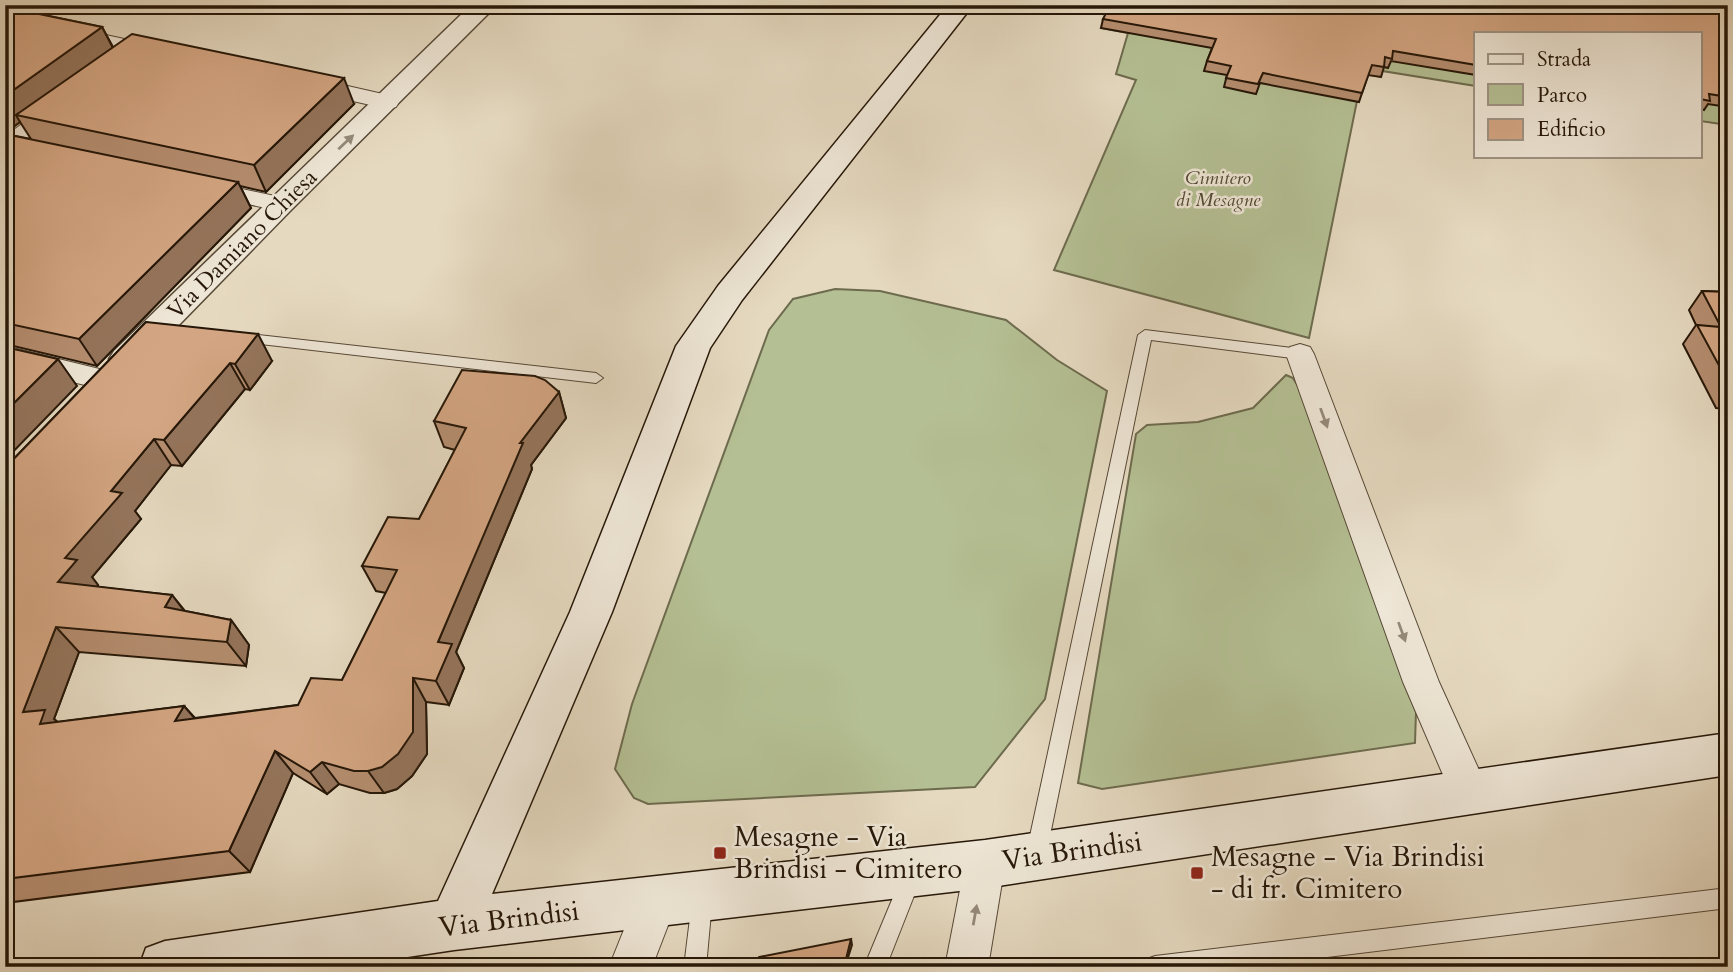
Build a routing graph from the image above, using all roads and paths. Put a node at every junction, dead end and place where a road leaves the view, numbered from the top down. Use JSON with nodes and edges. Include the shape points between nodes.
{"nodes":[{"id":1,"x":485,"y":5,"type":"edge"},
{"id":2,"x":961,"y":5,"type":"edge"},
{"id":3,"x":5,"y":19,"type":"edge"},
{"id":4,"x":142,"y":48,"type":"junction"},
{"id":5,"x":181,"y":57,"type":"edge"},
{"id":6,"x":120,"y":65,"type":"edge"},
{"id":7,"x":285,"y":79,"type":"edge"},
{"id":8,"x":75,"y":97,"type":"edge"},
{"id":9,"x":388,"y":102,"type":"junction"},
{"id":10,"x":6,"y":146,"type":"edge"},
{"id":11,"x":34,"y":152,"type":"edge"},
{"id":12,"x":184,"y":184,"type":"edge"},
{"id":13,"x":280,"y":204,"type":"junction"},
{"id":14,"x":225,"y":336,"type":"edge"},
{"id":15,"x":1300,"y":354,"type":"joint"},
{"id":16,"x":5,"y":356,"type":"edge"},
{"id":17,"x":596,"y":378,"type":"dead end"},
{"id":18,"x":106,"y":380,"type":"junction"},
{"id":19,"x":78,"y":410,"type":"edge"},
{"id":20,"x":1728,"y":754,"type":"edge"},
{"id":21,"x":1470,"y":792,"type":"junction"},
{"id":22,"x":1035,"y":856,"type":"junction"},
{"id":23,"x":985,"y":864,"type":"junction"},
{"id":24,"x":913,"y":872,"type":"junction"},
{"id":25,"x":702,"y":896,"type":"junction"},
{"id":26,"x":1728,"y":898,"type":"edge"},
{"id":27,"x":656,"y":902,"type":"junction"},
{"id":28,"x":454,"y":924,"type":"junction"},
{"id":29,"x":165,"y":967,"type":"edge"},
{"id":30,"x":630,"y":967,"type":"edge"},
{"id":31,"x":695,"y":967,"type":"edge"},
{"id":32,"x":876,"y":967,"type":"edge"},
{"id":33,"x":966,"y":967,"type":"edge"},
{"id":34,"x":1155,"y":967,"type":"edge"}],
"edges":[{"from":1,"to":9,"type":"main road","name":"Via Damiano Chiesa"},
{"from":2,"to":28,"type":"main road","via":[[730,293],[693,346],[591,612]]},
{"from":3,"to":4,"type":"street"},
{"from":4,"to":5,"type":"street"},
{"from":4,"to":6,"type":"street"},
{"from":7,"to":9,"type":"street"},
{"from":8,"to":10,"type":"street"},
{"from":13,"to":9,"type":"main road","name":"Via Damiano Chiesa","one_way":true},
{"from":10,"to":11,"type":"street"},
{"from":12,"to":13,"type":"street"},
{"from":13,"to":18,"type":"main road","name":"Via Damiano Chiesa","via":[[163,329]]},
{"from":14,"to":17,"type":"lane"},
{"from":15,"to":21,"type":"street","one_way":true,"via":[[1421,682]]},
{"from":15,"to":22,"type":"lane","via":[[1145,335]]},
{"from":16,"to":18,"type":"street"},
{"from":18,"to":19,"type":"main road","name":"Via Damiano Chiesa"},
{"from":20,"to":21,"type":"main road","name":"Via Brindisi"},
{"from":21,"to":22,"type":"main road","name":"Via Brindisi"},
{"from":22,"to":23,"type":"main road","name":"Via Brindisi"},
{"from":23,"to":24,"type":"main road","name":"Via Brindisi"},
{"from":33,"to":23,"type":"street","one_way":true},
{"from":24,"to":25,"type":"main road","name":"Via Brindisi"},
{"from":24,"to":32,"type":"lane"},
{"from":25,"to":27,"type":"main road","name":"Via Brindisi"},
{"from":25,"to":31,"type":"lane"},
{"from":26,"to":34,"type":"lane"},
{"from":27,"to":28,"type":"main road","name":"Via Brindisi"},
{"from":27,"to":30,"type":"street"},
{"from":28,"to":29,"type":"main road","name":"Via Brindisi"}]}
